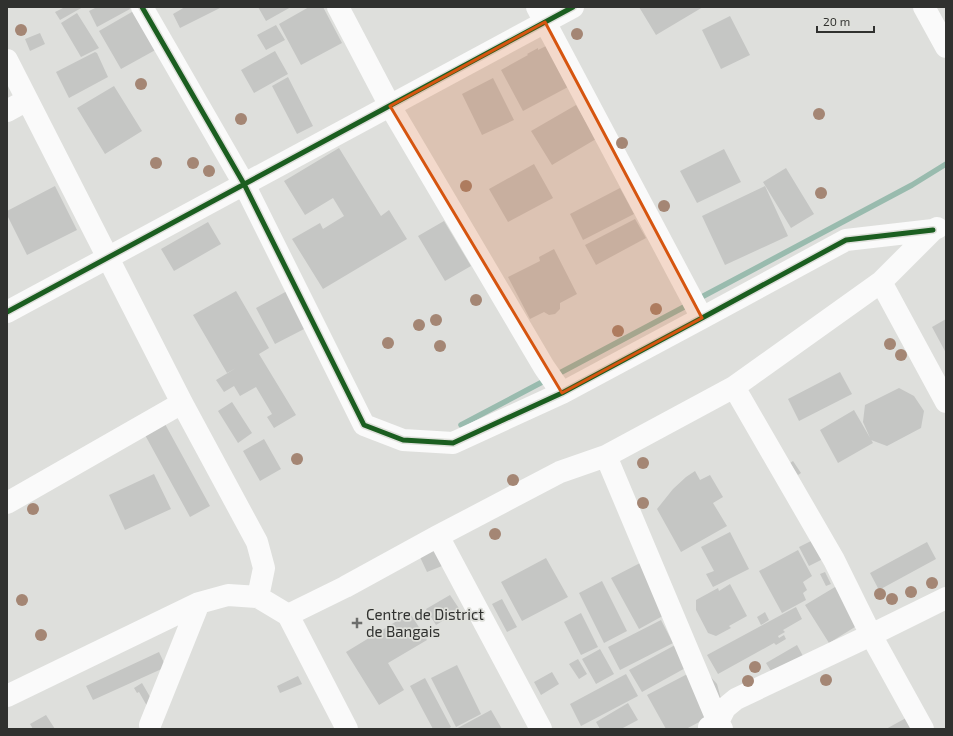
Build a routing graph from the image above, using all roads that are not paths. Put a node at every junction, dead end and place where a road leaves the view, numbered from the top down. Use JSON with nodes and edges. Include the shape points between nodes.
{"nodes":[{"id":1,"x":142,"y":7,"type":"edge"},
{"id":2,"x":338,"y":7,"type":"edge"},
{"id":3,"x":573,"y":7,"type":"edge"},
{"id":4,"x":924,"y":7,"type":"edge"},
{"id":5,"x":541,"y":14,"type":"edge"},
{"id":6,"x":946,"y":47,"type":"edge"},
{"id":7,"x":7,"y":60,"type":"edge"},
{"id":8,"x":27,"y":100,"type":"junction"},
{"id":9,"x":390,"y":106,"type":"junction"},
{"id":10,"x":7,"y":111,"type":"edge"},
{"id":11,"x":244,"y":184,"type":"junction"},
{"id":12,"x":940,"y":227,"type":"edge"},
{"id":13,"x":108,"y":258,"type":"junction"},
{"id":14,"x":881,"y":282,"type":"junction"},
{"id":15,"x":7,"y":312,"type":"edge"},
{"id":16,"x":702,"y":318,"type":"junction"},
{"id":17,"x":734,"y":387,"type":"junction"},
{"id":18,"x":562,"y":393,"type":"junction"},
{"id":19,"x":946,"y":402,"type":"edge"},
{"id":20,"x":182,"y":403,"type":"junction"},
{"id":21,"x":606,"y":456,"type":"junction"},
{"id":22,"x":7,"y":503,"type":"edge"},
{"id":23,"x":438,"y":536,"type":"junction"},
{"id":24,"x":258,"y":597,"type":"junction"},
{"id":25,"x":946,"y":598,"type":"edge"},
{"id":26,"x":200,"y":603,"type":"junction"},
{"id":27,"x":288,"y":615,"type":"junction"},
{"id":28,"x":871,"y":635,"type":"junction"},
{"id":29,"x":7,"y":696,"type":"edge"},
{"id":30,"x":716,"y":727,"type":"edge"},
{"id":31,"x":148,"y":728,"type":"edge"},
{"id":32,"x":347,"y":729,"type":"edge"},
{"id":33,"x":541,"y":729,"type":"edge"},
{"id":34,"x":923,"y":729,"type":"edge"}],
"edges":[{"from":1,"to":11,"type":"street"},
{"from":2,"to":9,"type":"street"},
{"from":3,"to":5,"type":"street"},
{"from":4,"to":6,"type":"street"},
{"from":5,"to":9,"type":"street"},
{"from":5,"to":16,"type":"street"},
{"from":7,"to":8,"type":"street"},
{"from":8,"to":10,"type":"street"},
{"from":8,"to":13,"type":"street"},
{"from":9,"to":11,"type":"street"},
{"from":9,"to":18,"type":"street"},
{"from":11,"to":13,"type":"street"},
{"from":11,"to":18,"type":"street","via":[[364,425],[403,440],[453,444]]},
{"from":12,"to":14,"type":"street"},
{"from":12,"to":16,"type":"street","via":[[846,240]]},
{"from":13,"to":15,"type":"street"},
{"from":13,"to":20,"type":"street"},
{"from":14,"to":17,"type":"street"},
{"from":14,"to":19,"type":"street"},
{"from":16,"to":18,"type":"street"},
{"from":17,"to":21,"type":"street"},
{"from":17,"to":28,"type":"street","via":[[834,560]]},
{"from":20,"to":22,"type":"street"},
{"from":20,"to":24,"type":"street","via":[[257,542],[264,568]]},
{"from":21,"to":23,"type":"street","via":[[560,472]]},
{"from":21,"to":30,"type":"street"},
{"from":23,"to":27,"type":"street"},
{"from":23,"to":33,"type":"street"},
{"from":24,"to":26,"type":"street","via":[[228,595]]},
{"from":24,"to":27,"type":"street"},
{"from":25,"to":28,"type":"street"},
{"from":26,"to":29,"type":"street"},
{"from":26,"to":31,"type":"street"},
{"from":27,"to":32,"type":"street"},
{"from":28,"to":30,"type":"street","via":[[736,698],[726,708]]},
{"from":28,"to":34,"type":"street"}]}
